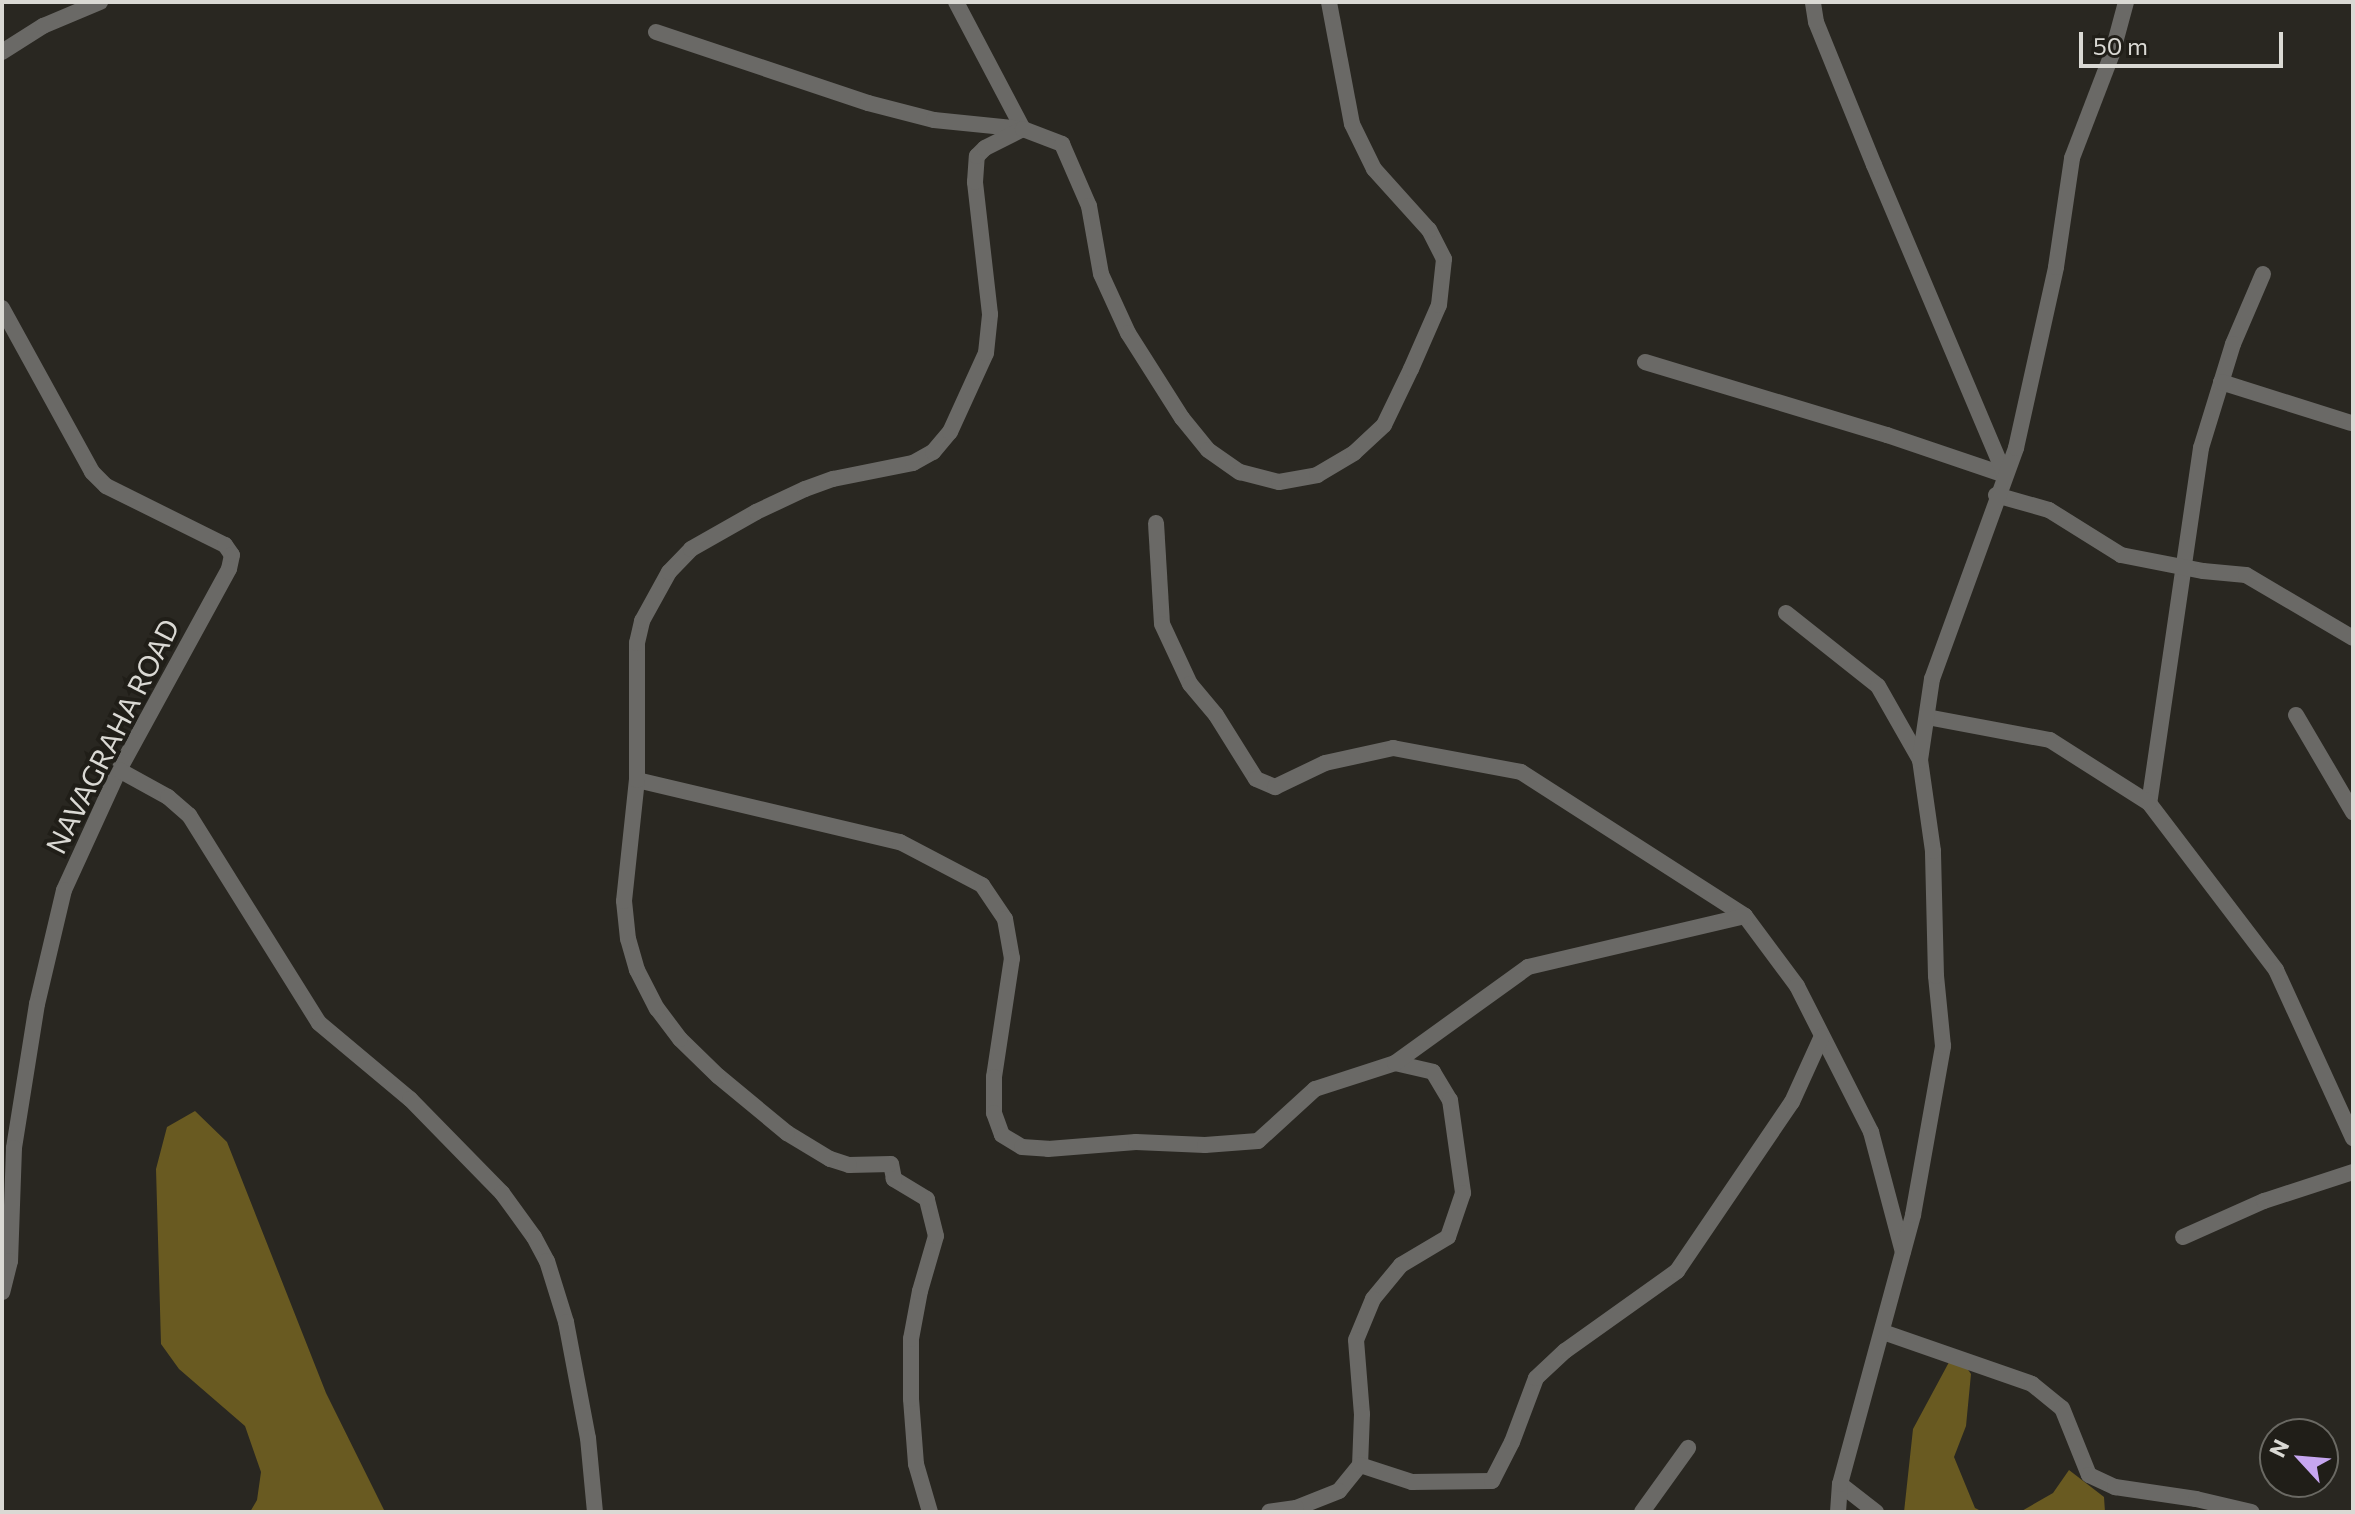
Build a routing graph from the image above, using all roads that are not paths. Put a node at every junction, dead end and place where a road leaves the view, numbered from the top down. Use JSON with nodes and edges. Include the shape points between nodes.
{"nodes":[{"id":1,"x":100,"y":2,"type":"edge"},
{"id":2,"x":956,"y":2,"type":"edge"},
{"id":3,"x":1329,"y":2,"type":"edge"},
{"id":4,"x":1813,"y":2,"type":"edge"},
{"id":5,"x":2126,"y":2,"type":"edge"},
{"id":6,"x":656,"y":32,"type":"dead end"},
{"id":7,"x":2,"y":52,"type":"edge"},
{"id":8,"x":1023,"y":129,"type":"junction"},
{"id":9,"x":2263,"y":274,"type":"dead end"},
{"id":10,"x":2,"y":308,"type":"edge"},
{"id":11,"x":1645,"y":362,"type":"dead end"},
{"id":12,"x":2221,"y":382,"type":"junction"},
{"id":13,"x":2351,"y":423,"type":"edge"},
{"id":14,"x":2005,"y":475,"type":"junction"},
{"id":15,"x":1996,"y":495,"type":"junction"},
{"id":16,"x":1156,"y":523,"type":"dead end"},
{"id":17,"x":2184,"y":568,"type":"junction"},
{"id":18,"x":1786,"y":613,"type":"dead end"},
{"id":19,"x":2353,"y":638,"type":"edge"},
{"id":20,"x":2296,"y":715,"type":"dead end"},
{"id":21,"x":1927,"y":717,"type":"junction"},
{"id":22,"x":1920,"y":760,"type":"junction"},
{"id":23,"x":119,"y":770,"type":"junction"},
{"id":24,"x":637,"y":780,"type":"junction"},
{"id":25,"x":2149,"y":803,"type":"junction"},
{"id":26,"x":2353,"y":812,"type":"edge"},
{"id":27,"x":1745,"y":916,"type":"junction"},
{"id":28,"x":1822,"y":1036,"type":"junction"},
{"id":29,"x":1395,"y":1063,"type":"junction"},
{"id":30,"x":2353,"y":1138,"type":"edge"},
{"id":31,"x":8,"y":1145,"type":"edge"},
{"id":32,"x":2353,"y":1172,"type":"edge"},
{"id":33,"x":2183,"y":1237,"type":"dead end"},
{"id":34,"x":1904,"y":1253,"type":"junction"},
{"id":35,"x":2,"y":1292,"type":"edge"},
{"id":36,"x":1883,"y":1332,"type":"junction"},
{"id":37,"x":1688,"y":1448,"type":"dead end"},
{"id":38,"x":1360,"y":1465,"type":"junction"},
{"id":39,"x":1840,"y":1484,"type":"junction"},
{"id":40,"x":595,"y":1512,"type":"edge"},
{"id":41,"x":930,"y":1512,"type":"edge"},
{"id":42,"x":1269,"y":1512,"type":"edge"},
{"id":43,"x":1642,"y":1512,"type":"edge"},
{"id":44,"x":1838,"y":1512,"type":"edge"},
{"id":45,"x":1876,"y":1512,"type":"edge"},
{"id":46,"x":2252,"y":1512,"type":"edge"}],
"edges":[{"from":1,"to":7,"type":"street","via":[[43,26]]},
{"from":2,"to":8,"type":"street"},
{"from":3,"to":8,"type":"street","via":[[1352,124],[1374,169],[1429,230],[1444,259],[1439,305],[1384,425],[1354,453],[1317,475],[1279,482],[1240,472],[1208,450],[1128,333],[1101,274],[1089,206],[1062,144]]},
{"from":4,"to":14,"type":"street","via":[[1816,22],[1874,165]]},
{"from":5,"to":14,"type":"street","via":[[2072,158],[2047,309],[2016,448]]},
{"from":6,"to":8,"type":"street","via":[[868,103],[934,120]]},
{"from":8,"to":24,"type":"street","via":[[977,156],[975,182],[990,314],[986,353],[950,432],[933,452],[913,463],[833,479],[756,512],[691,549],[669,572],[651,598],[637,643]]},
{"from":9,"to":12,"type":"street"},
{"from":10,"to":23,"type":"street","name":"NAVAGRAHA ROAD","via":[[92,472],[106,486],[225,545],[232,555]]},
{"from":11,"to":14,"type":"street"},
{"from":12,"to":13,"type":"street"},
{"from":12,"to":17,"type":"street","via":[[2201,448]]},
{"from":14,"to":15,"type":"street"},
{"from":15,"to":17,"type":"street","via":[[2049,510],[2121,555]]},
{"from":15,"to":21,"type":"street","via":[[1932,679]]},
{"from":16,"to":27,"type":"street","via":[[1162,624],[1190,684],[1256,779],[1275,787],[1325,763],[1393,748],[1521,772]]},
{"from":17,"to":19,"type":"street","via":[[2246,575]]},
{"from":17,"to":25,"type":"street"},
{"from":18,"to":22,"type":"street","via":[[1878,686]]},
{"from":20,"to":26,"type":"street"},
{"from":21,"to":22,"type":"street"},
{"from":21,"to":25,"type":"street","via":[[2050,740]]},
{"from":22,"to":34,"type":"street","via":[[1933,851],[1943,1046]]},
{"from":23,"to":31,"type":"street","name":"NAVAGRAHA ROAD","via":[[64,890]]},
{"from":23,"to":40,"type":"street","via":[[189,815],[319,1023],[410,1099],[502,1193],[534,1237],[566,1322],[588,1438]]},
{"from":24,"to":29,"type":"street","via":[[900,842],[982,885],[1005,919],[1012,958],[994,1077],[994,1113],[1002,1135],[1022,1147],[1258,1141],[1315,1089]]},
{"from":24,"to":41,"type":"street","via":[[624,901],[634,959],[657,1009],[718,1076],[808,1149],[849,1165],[891,1164],[894,1179],[927,1199],[936,1236],[911,1339],[911,1384],[916,1464]]},
{"from":25,"to":30,"type":"street","via":[[2276,970]]},
{"from":27,"to":28,"type":"street","via":[[1797,986]]},
{"from":27,"to":29,"type":"street","via":[[1528,967]]},
{"from":28,"to":34,"type":"street","via":[[1871,1132]]},
{"from":28,"to":38,"type":"street","via":[[1792,1102],[1677,1271],[1536,1378],[1492,1481],[1412,1482]]},
{"from":29,"to":38,"type":"street","via":[[1433,1072],[1450,1100],[1463,1193],[1448,1237],[1401,1265],[1373,1299],[1356,1340]]},
{"from":31,"to":35,"type":"street","name":"NAVAGRAHA ROAD","via":[[10,1261]]},
{"from":32,"to":33,"type":"street","via":[[2264,1201]]},
{"from":34,"to":36,"type":"street"},
{"from":36,"to":39,"type":"street"},
{"from":36,"to":46,"type":"street","via":[[2032,1384],[2062,1408],[2089,1475],[2115,1487]]},
{"from":37,"to":43,"type":"street"},
{"from":38,"to":42,"type":"street","via":[[1339,1491]]},
{"from":39,"to":44,"type":"street"},
{"from":39,"to":45,"type":"street"}]}
